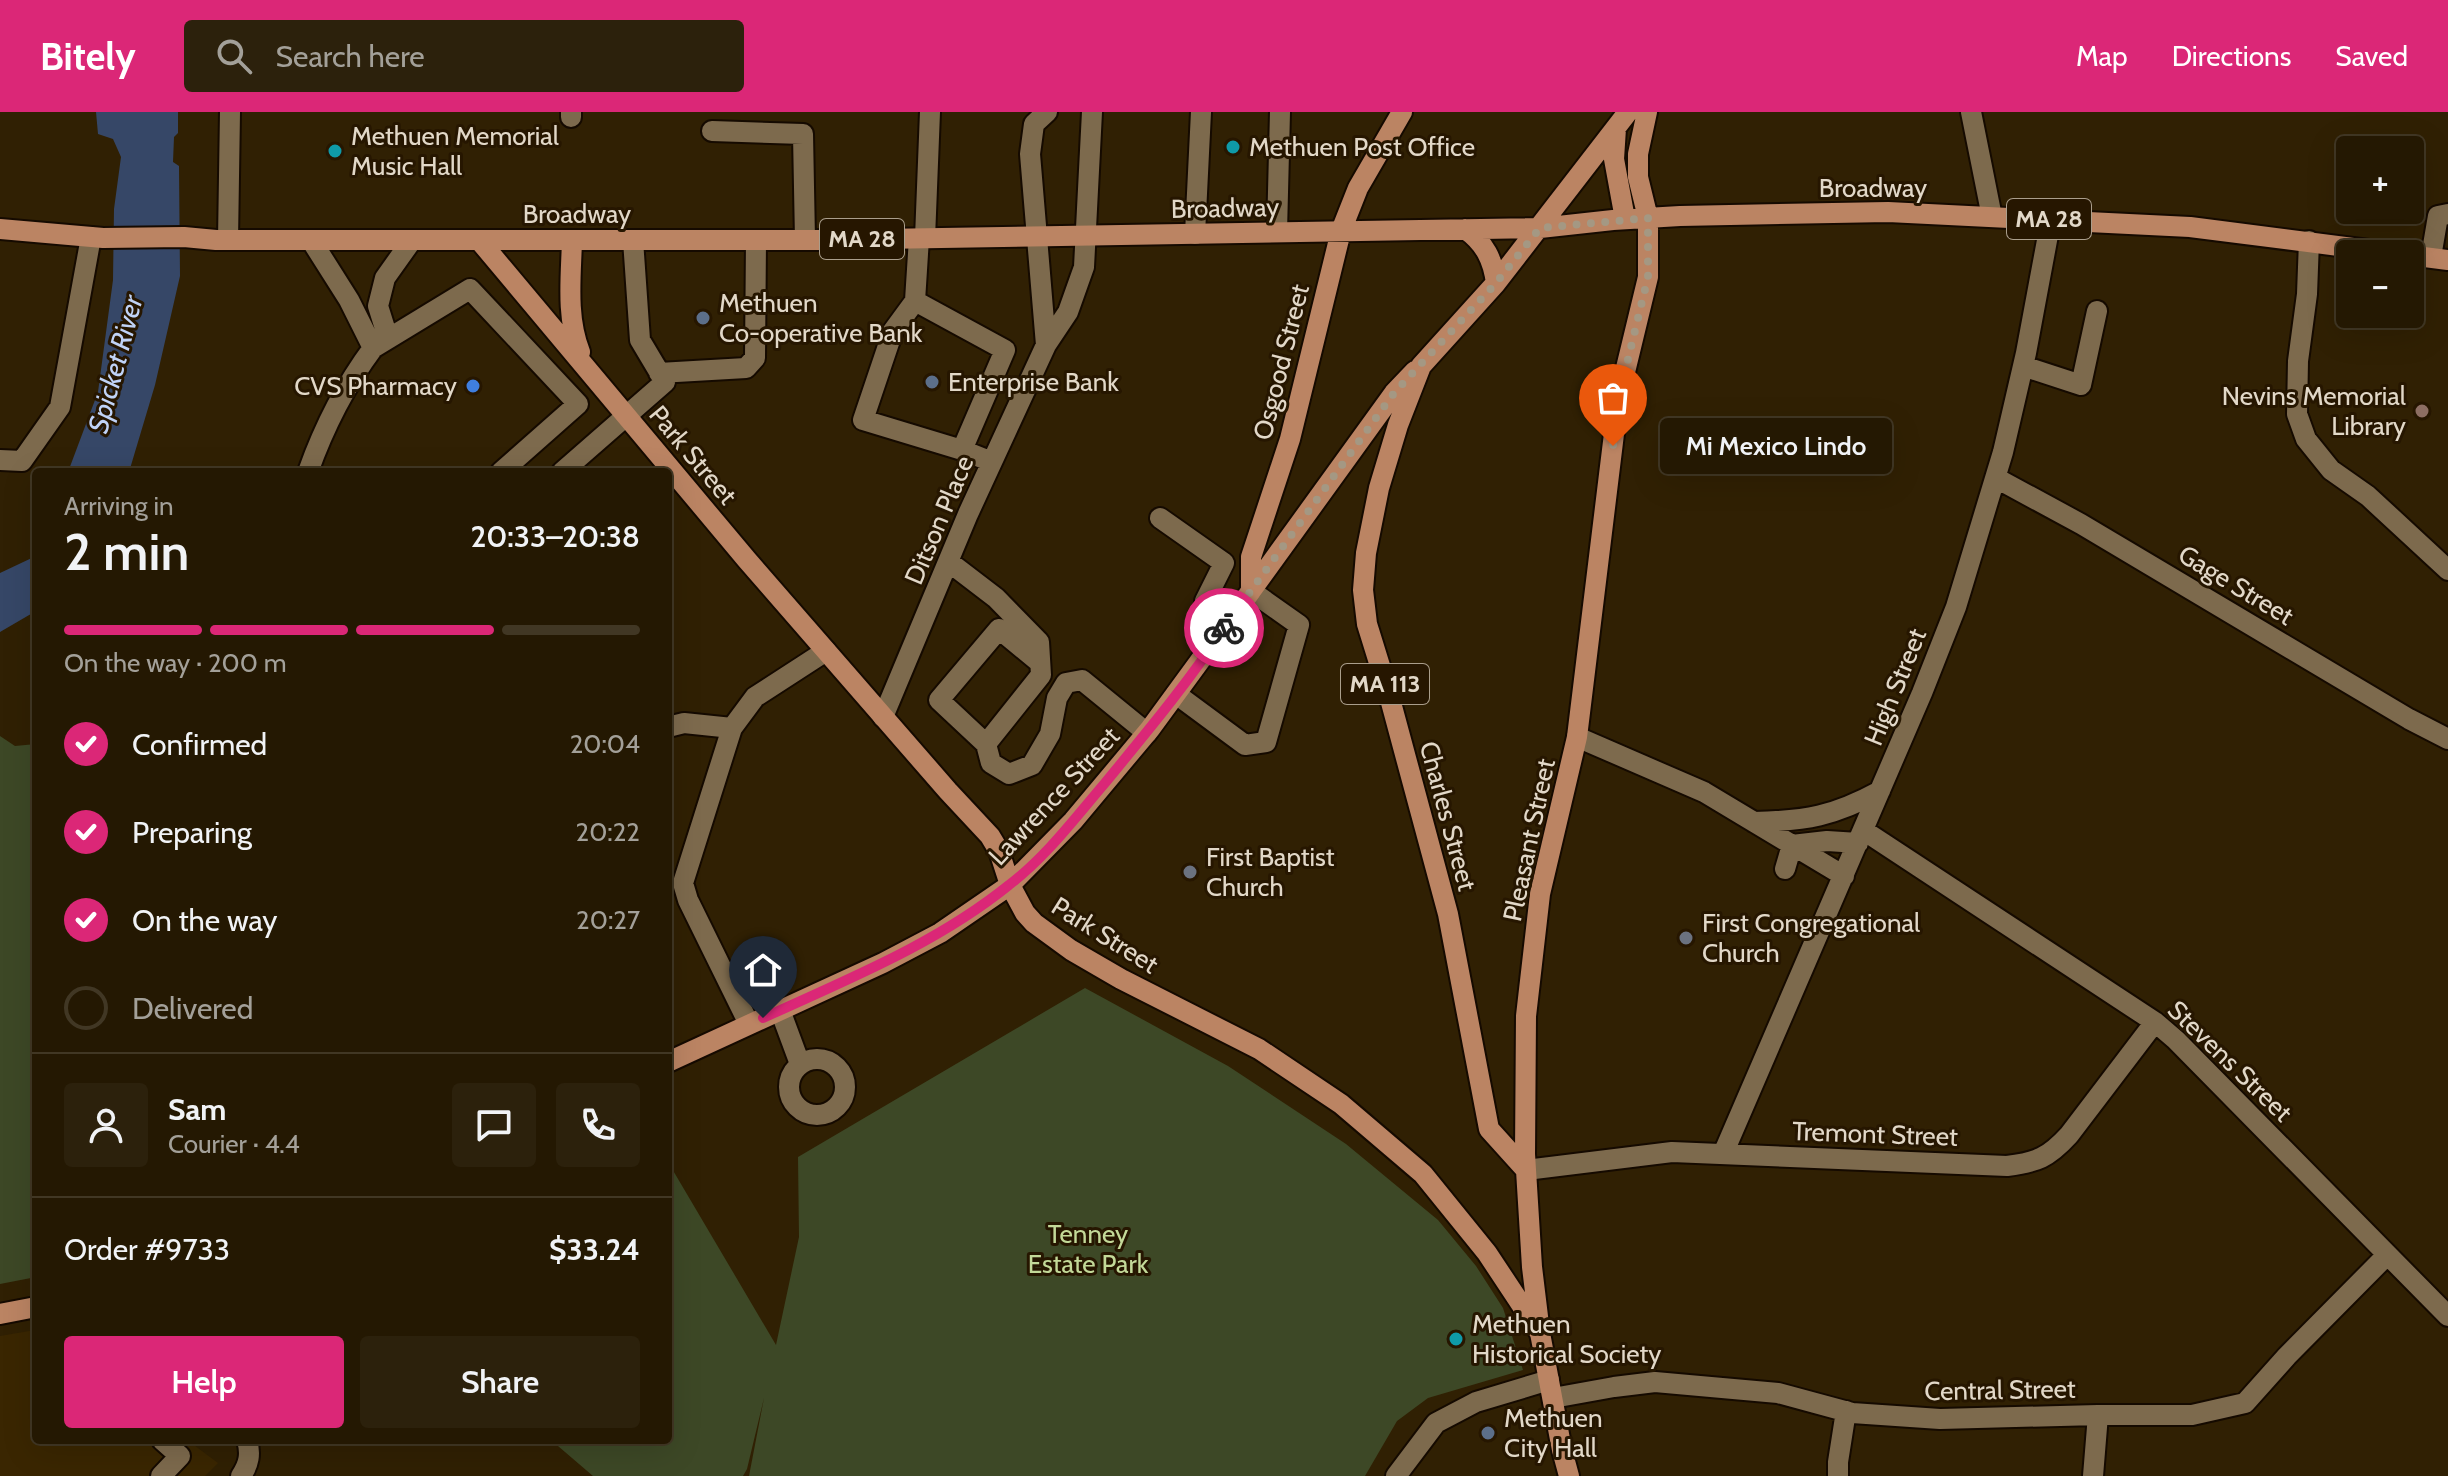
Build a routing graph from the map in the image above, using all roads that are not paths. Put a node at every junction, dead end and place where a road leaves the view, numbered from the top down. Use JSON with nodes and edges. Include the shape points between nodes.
{"nodes":[{"id":1,"x":230,"y":112,"type":"edge"},
{"id":2,"x":930,"y":112,"type":"edge"},
{"id":3,"x":1047,"y":112,"type":"edge"},
{"id":4,"x":1092,"y":112,"type":"edge"},
{"id":5,"x":1201,"y":112,"type":"edge"},
{"id":6,"x":1280,"y":112,"type":"edge"},
{"id":7,"x":1402,"y":112,"type":"edge"},
{"id":8,"x":1647,"y":112,"type":"edge"},
{"id":9,"x":1971,"y":112,"type":"edge"},
{"id":10,"x":1622,"y":120,"type":"edge"},
{"id":11,"x":713,"y":122,"type":"edge"},
{"id":12,"x":2448,"y":214,"type":"edge"},
{"id":13,"x":1992,"y":217,"type":"junction"},
{"id":14,"x":1648,"y":218,"type":"junction"},
{"id":15,"x":1625,"y":219,"type":"junction"},
{"id":16,"x":2051,"y":219,"type":"junction"},
{"id":17,"x":1540,"y":228,"type":"junction"},
{"id":18,"x":0,"y":229,"type":"edge"},
{"id":19,"x":1465,"y":229,"type":"junction"},
{"id":20,"x":1341,"y":231,"type":"junction"},
{"id":21,"x":1277,"y":232,"type":"junction"},
{"id":22,"x":1195,"y":234,"type":"junction"},
{"id":23,"x":1036,"y":236,"type":"junction"},
{"id":24,"x":1087,"y":236,"type":"junction"},
{"id":25,"x":97,"y":238,"type":"junction"},
{"id":26,"x":922,"y":238,"type":"junction"},
{"id":27,"x":228,"y":240,"type":"junction"},
{"id":28,"x":311,"y":240,"type":"junction"},
{"id":29,"x":412,"y":240,"type":"junction"},
{"id":30,"x":479,"y":240,"type":"junction"},
{"id":31,"x":572,"y":240,"type":"junction"},
{"id":32,"x":633,"y":240,"type":"junction"},
{"id":33,"x":756,"y":240,"type":"junction"},
{"id":34,"x":805,"y":240,"type":"junction"},
{"id":35,"x":2309,"y":241,"type":"junction"},
{"id":36,"x":2439,"y":258,"type":"edge"},
{"id":37,"x":1496,"y":283,"type":"junction"},
{"id":38,"x":915,"y":301,"type":"junction"},
{"id":39,"x":2097,"y":311,"type":"dead end"},
{"id":40,"x":380,"y":343,"type":"junction"},
{"id":41,"x":1046,"y":345,"type":"junction"},
{"id":42,"x":584,"y":363,"type":"junction"},
{"id":43,"x":1421,"y":366,"type":"junction"},
{"id":44,"x":2023,"y":366,"type":"junction"},
{"id":45,"x":659,"y":373,"type":"junction"},
{"id":46,"x":626,"y":416,"type":"junction"},
{"id":47,"x":962,"y":450,"type":"junction"},
{"id":48,"x":0,"y":460,"type":"edge"},
{"id":49,"x":992,"y":462,"type":"junction"},
{"id":50,"x":309,"y":468,"type":"edge"},
{"id":51,"x":506,"y":468,"type":"edge"},
{"id":52,"x":567,"y":468,"type":"edge"},
{"id":53,"x":670,"y":468,"type":"edge"},
{"id":54,"x":672,"y":470,"type":"edge"},
{"id":55,"x":1996,"y":478,"type":"junction"},
{"id":56,"x":1160,"y":518,"type":"dead end"},
{"id":57,"x":949,"y":562,"type":"junction"},
{"id":58,"x":2448,"y":570,"type":"edge"},
{"id":59,"x":1251,"y":591,"type":"junction"},
{"id":60,"x":1222,"y":630,"type":"junction"},
{"id":61,"x":826,"y":651,"type":"junction"},
{"id":62,"x":1039,"y":662,"type":"junction"},
{"id":63,"x":1176,"y":694,"type":"junction"},
{"id":64,"x":883,"y":717,"type":"junction"},
{"id":65,"x":672,"y":726,"type":"edge"},
{"id":66,"x":732,"y":728,"type":"junction"},
{"id":67,"x":1147,"y":733,"type":"junction"},
{"id":68,"x":1577,"y":737,"type":"junction"},
{"id":69,"x":2448,"y":739,"type":"edge"},
{"id":70,"x":986,"y":744,"type":"junction"},
{"id":71,"x":1880,"y":791,"type":"junction"},
{"id":72,"x":1754,"y":822,"type":"junction"},
{"id":73,"x":1861,"y":837,"type":"junction"},
{"id":74,"x":1792,"y":845,"type":"junction"},
{"id":75,"x":1785,"y":869,"type":"dead end"},
{"id":76,"x":1844,"y":876,"type":"junction"},
{"id":77,"x":1010,"y":885,"type":"junction"},
{"id":78,"x":780,"y":1010,"type":"junction"},
{"id":79,"x":2155,"y":1022,"type":"junction"},
{"id":80,"x":749,"y":1024,"type":"junction"},
{"id":81,"x":672,"y":1060,"type":"edge"},
{"id":82,"x":800,"y":1064,"type":"dead end"},
{"id":83,"x":1723,"y":1154,"type":"junction"},
{"id":84,"x":1526,"y":1170,"type":"junction"},
{"id":85,"x":2387,"y":1255,"type":"junction"},
{"id":86,"x":32,"y":1308,"type":"edge"},
{"id":87,"x":0,"y":1314,"type":"edge"},
{"id":88,"x":2448,"y":1316,"type":"edge"},
{"id":89,"x":1540,"y":1333,"type":"junction"},
{"id":90,"x":1551,"y":1389,"type":"junction"},
{"id":91,"x":1846,"y":1411,"type":"junction"},
{"id":92,"x":2098,"y":1415,"type":"junction"},
{"id":93,"x":166,"y":1444,"type":"edge"},
{"id":94,"x":248,"y":1444,"type":"edge"},
{"id":95,"x":161,"y":1476,"type":"edge"},
{"id":96,"x":241,"y":1476,"type":"edge"},
{"id":97,"x":1396,"y":1476,"type":"edge"},
{"id":98,"x":1569,"y":1476,"type":"edge"},
{"id":99,"x":1838,"y":1476,"type":"edge"},
{"id":100,"x":2093,"y":1476,"type":"edge"}],
"edges":[{"from":1,"to":27,"type":"street"},
{"from":2,"to":26,"type":"street"},
{"from":3,"to":23,"type":"street","via":[[1034,124],[1030,154]]},
{"from":4,"to":24,"type":"street","name":"Ditson Place"},
{"from":5,"to":22,"type":"street"},
{"from":6,"to":21,"type":"street"},
{"from":7,"to":20,"type":"main road","name":"Osgood Street","via":[[1358,188]]},
{"from":8,"to":14,"type":"main road","name":"Pleasant Street","via":[[1638,177]]},
{"from":9,"to":13,"type":"street"},
{"from":10,"to":15,"type":"main road","via":[[1614,159]]},
{"from":10,"to":17,"type":"main road","number":"MA 113"},
{"from":11,"to":34,"type":"street","via":[[803,134]]},
{"from":12,"to":36,"type":"street","via":[[2438,216]]},
{"from":13,"to":14,"type":"main road","name":"Broadway","number":"MA 28","via":[[1888,212]]},
{"from":13,"to":16,"type":"main road","name":"Broadway","number":"MA 28"},
{"from":14,"to":15,"type":"main road","name":"Broadway","number":"MA 28"},
{"from":14,"to":68,"type":"main road","name":"Pleasant Street","via":[[1648,277],[1618,401]]},
{"from":15,"to":17,"type":"main road","name":"Broadway","number":"MA 28"},
{"from":16,"to":35,"type":"main road","name":"Broadway","number":"MA 28"},
{"from":16,"to":44,"type":"street","name":"High Street"},
{"from":17,"to":19,"type":"main road","name":"Broadway","number":"MA 28"},
{"from":17,"to":37,"type":"main road","name":"Charles Street","number":"MA 113"},
{"from":18,"to":25,"type":"main road","name":"Broadway","number":"MA 28"},
{"from":19,"to":20,"type":"main road","name":"Broadway","number":"MA 28"},
{"from":19,"to":37,"type":"main road","via":[[1479,239]]},
{"from":20,"to":21,"type":"main road","name":"Broadway","number":"MA 28"},
{"from":20,"to":59,"type":"main road","name":"Osgood Street","via":[[1290,439],[1251,557]]},
{"from":21,"to":22,"type":"main road","name":"Broadway","number":"MA 28"},
{"from":22,"to":24,"type":"main road","name":"Broadway","number":"MA 28"},
{"from":23,"to":24,"type":"main road","name":"Broadway","number":"MA 28"},
{"from":23,"to":26,"type":"main road","name":"Broadway","number":"MA 28"},
{"from":23,"to":41,"type":"street"},
{"from":24,"to":41,"type":"street","name":"Ditson Place","via":[[1084,267],[1068,312]]},
{"from":25,"to":27,"type":"main road","name":"Broadway","number":"MA 28"},
{"from":25,"to":48,"type":"street","via":[[60,407],[22,461]]},
{"from":26,"to":34,"type":"main road","name":"Broadway","number":"MA 28"},
{"from":26,"to":38,"type":"street"},
{"from":27,"to":28,"type":"main road","name":"Broadway","number":"MA 28"},
{"from":28,"to":29,"type":"main road","name":"Broadway","number":"MA 28"},
{"from":28,"to":40,"type":"street"},
{"from":29,"to":30,"type":"main road","name":"Broadway","number":"MA 28"},
{"from":29,"to":40,"type":"street","via":[[385,278],[378,306]]},
{"from":30,"to":31,"type":"main road","name":"Broadway","number":"MA 28"},
{"from":30,"to":42,"type":"main road","name":"Park Street"},
{"from":31,"to":32,"type":"main road","name":"Broadway","number":"MA 28"},
{"from":31,"to":42,"type":"main road","name":"Park Street","via":[[570,301],[574,338]]},
{"from":32,"to":33,"type":"main road","name":"Broadway","number":"MA 28"},
{"from":32,"to":45,"type":"street","via":[[640,340]]},
{"from":33,"to":34,"type":"main road","name":"Broadway","number":"MA 28"},
{"from":33,"to":45,"type":"street","via":[[755,358],[746,368]]},
{"from":35,"to":36,"type":"main road","name":"Broadway","number":"MA 28"},
{"from":35,"to":58,"type":"street","via":[[2297,414],[2306,439],[2331,470],[2368,496]]},
{"from":37,"to":43,"type":"main road","name":"Charles Street","number":"MA 113"},
{"from":38,"to":47,"type":"street","via":[[1005,350]]},
{"from":38,"to":47,"type":"street","via":[[893,331],[863,420]]},
{"from":39,"to":44,"type":"street","via":[[2081,385]]},
{"from":40,"to":50,"type":"street","via":[[353,375],[322,431]]},
{"from":40,"to":51,"type":"street","via":[[470,289],[578,404]]},
{"from":41,"to":49,"type":"street","name":"Ditson Place"},
{"from":42,"to":46,"type":"main road","name":"Park Street"},
{"from":43,"to":59,"type":"main road","via":[[1394,393]]},
{"from":43,"to":84,"type":"main road","name":"Charles Street","number":"MA 113","via":[[1379,488],[1366,553],[1367,624],[1448,914],[1489,1129]]},
{"from":44,"to":55,"type":"street","name":"High Street"},
{"from":45,"to":46,"type":"street","via":[[665,382]]},
{"from":46,"to":52,"type":"street"},
{"from":46,"to":53,"type":"main road","name":"Park Street"},
{"from":47,"to":49,"type":"street"},
{"from":49,"to":57,"type":"street","name":"Ditson Place"},
{"from":54,"to":61,"type":"main road","name":"Park Street"},
{"from":55,"to":69,"type":"street","name":"Gage Street"},
{"from":55,"to":71,"type":"street","name":"High Street","via":[[1956,607]]},
{"from":56,"to":60,"type":"street","via":[[1224,563],[1205,601],[1220,613]]},
{"from":57,"to":62,"type":"street","via":[[996,598],[1039,642]]},
{"from":57,"to":64,"type":"street","name":"Ditson Place"},
{"from":59,"to":60,"type":"main road"},
{"from":59,"to":63,"type":"street","via":[[1299,625],[1266,742],[1245,745]]},
{"from":60,"to":63,"type":"main road","name":"Lawrence Street"},
{"from":61,"to":64,"type":"main road","name":"Park Street"},
{"from":61,"to":66,"type":"street","via":[[755,697]]},
{"from":62,"to":70,"type":"street","via":[[1041,675]]},
{"from":62,"to":70,"type":"street","via":[[999,629],[939,700]]},
{"from":63,"to":67,"type":"main road","name":"Lawrence Street"},
{"from":64,"to":77,"type":"main road","name":"Park Street","via":[[990,836]]},
{"from":65,"to":66,"type":"street"},
{"from":66,"to":80,"type":"street","via":[[683,883]]},
{"from":67,"to":70,"type":"street","via":[[1082,680],[1066,683],[1057,698],[1050,734],[1032,765],[1009,774],[991,763]]},
{"from":67,"to":77,"type":"main road","name":"Lawrence Street"},
{"from":68,"to":72,"type":"street","via":[[1693,787]]},
{"from":68,"to":84,"type":"main road","name":"Pleasant Street","via":[[1540,894],[1526,1016]]},
{"from":71,"to":72,"type":"street","via":[[1831,814],[1796,822]]},
{"from":71,"to":73,"type":"street","name":"High Street"},
{"from":72,"to":74,"type":"street"},
{"from":73,"to":74,"type":"street"},
{"from":73,"to":76,"type":"street","name":"High Street"},
{"from":73,"to":79,"type":"street","name":"Stevens Street"},
{"from":74,"to":75,"type":"street"},
{"from":74,"to":76,"type":"street"},
{"from":76,"to":83,"type":"street","name":"High Street","via":[[1742,1092]]},
{"from":77,"to":78,"type":"main road","name":"Lawrence Street","via":[[940,933]]},
{"from":77,"to":89,"type":"main road","name":"Park Street","via":[[1034,923],[1071,950],[1259,1049],[1341,1104],[1423,1174],[1487,1253]]},
{"from":78,"to":80,"type":"main road","name":"Lawrence Street"},
{"from":78,"to":82,"type":"street"},
{"from":79,"to":83,"type":"street","name":"Tremont Street","via":[[2069,1135],[2041,1160],[2007,1166]]},
{"from":79,"to":85,"type":"street","name":"Stevens Street"},
{"from":80,"to":81,"type":"main road","name":"Lawrence Street"},
{"from":83,"to":84,"type":"street","name":"Tremont Street","via":[[1672,1152]]},
{"from":84,"to":89,"type":"main road","name":"Pleasant Street"},
{"from":85,"to":88,"type":"street","name":"Stevens Street"},
{"from":85,"to":92,"type":"street","name":"Central Street","via":[[2245,1403],[2192,1415]]},
{"from":86,"to":87,"type":"main road"},
{"from":89,"to":90,"type":"main road","name":"Pleasant Street"},
{"from":90,"to":91,"type":"street","name":"Central Street","via":[[1655,1382],[1778,1393]]},
{"from":90,"to":97,"type":"street","name":"Central Street","via":[[1476,1402],[1436,1423]]},
{"from":90,"to":98,"type":"main road","name":"Pleasant Street"},
{"from":91,"to":92,"type":"street","name":"Central Street","via":[[1940,1419]]},
{"from":91,"to":99,"type":"street"},
{"from":92,"to":100,"type":"street"},
{"from":93,"to":95,"type":"street","via":[[180,1456]]},
{"from":94,"to":96,"type":"street","via":[[249,1461]]}]}
